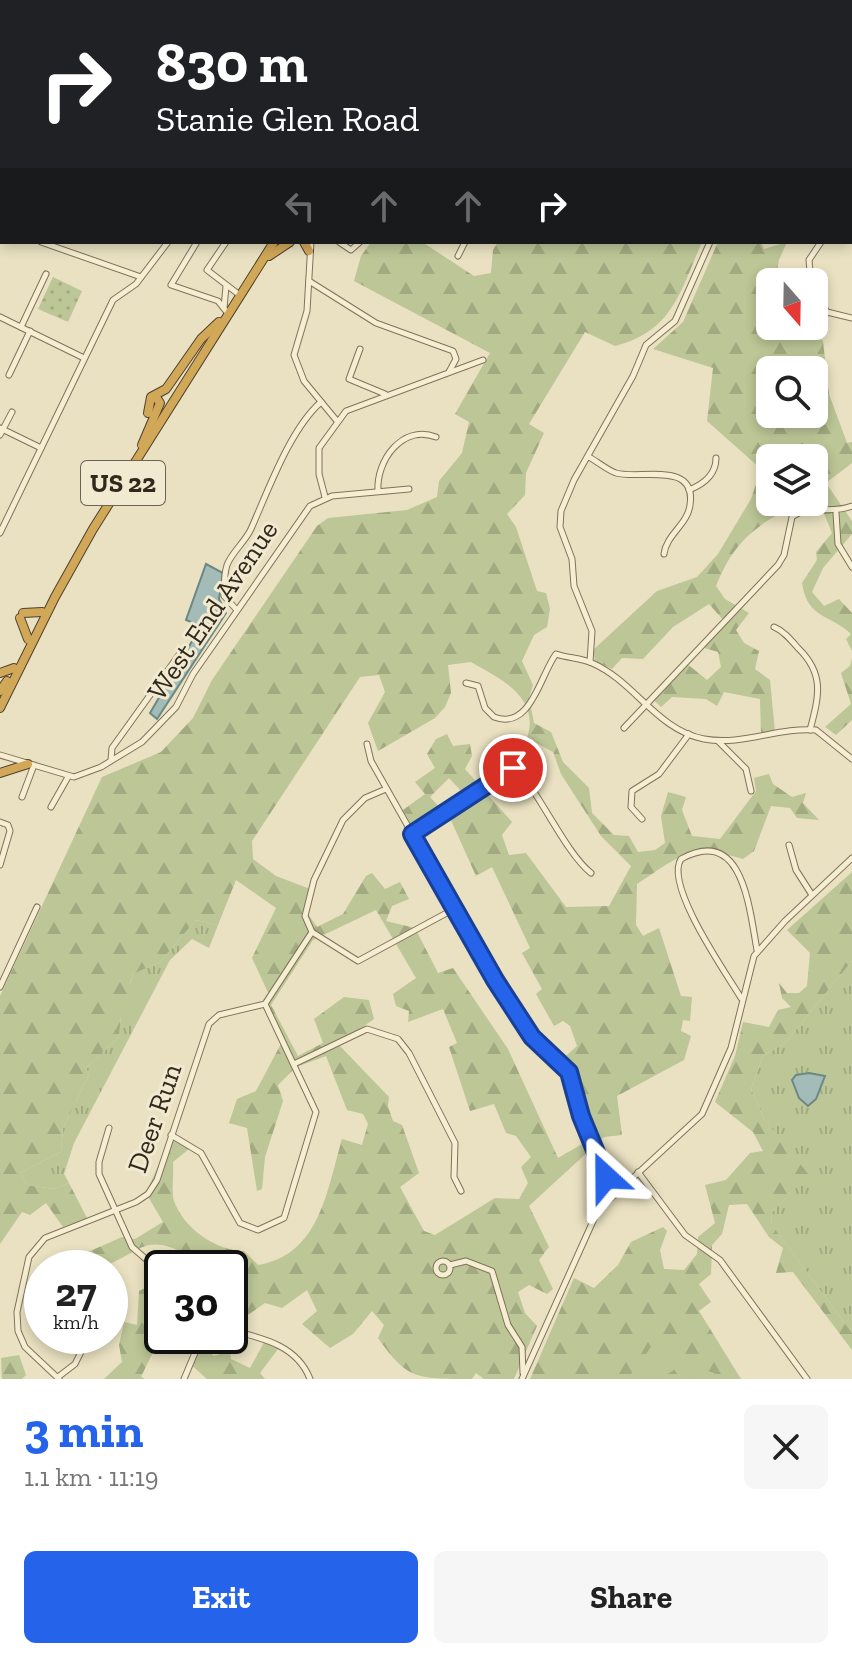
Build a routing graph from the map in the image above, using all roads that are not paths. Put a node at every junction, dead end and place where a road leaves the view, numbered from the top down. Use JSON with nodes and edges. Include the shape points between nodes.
{"nodes":[{"id":1,"x":47,"y":244,"type":"edge"},
{"id":2,"x":166,"y":244,"type":"edge"},
{"id":3,"x":196,"y":244,"type":"edge"},
{"id":4,"x":225,"y":244,"type":"edge"},
{"id":5,"x":271,"y":244,"type":"edge"},
{"id":6,"x":271,"y":244,"type":"edge"},
{"id":7,"x":287,"y":244,"type":"edge"},
{"id":8,"x":342,"y":244,"type":"edge"},
{"id":9,"x":358,"y":244,"type":"edge"},
{"id":10,"x":464,"y":244,"type":"edge"},
{"id":11,"x":709,"y":244,"type":"edge"},
{"id":12,"x":820,"y":244,"type":"edge"},
{"id":13,"x":308,"y":245,"type":"edge"},
{"id":14,"x":458,"y":256,"type":"dead end"},
{"id":15,"x":260,"y":265,"type":"junction"},
{"id":16,"x":810,"y":268,"type":"edge"},
{"id":17,"x":46,"y":274,"type":"dead end"},
{"id":18,"x":141,"y":277,"type":"junction"},
{"id":19,"x":308,"y":280,"type":"junction"},
{"id":20,"x":226,"y":285,"type":"junction"},
{"id":21,"x":237,"y":293,"type":"junction"},
{"id":22,"x":225,"y":310,"type":"junction"},
{"id":23,"x":828,"y":312,"type":"edge"},
{"id":24,"x":0,"y":317,"type":"edge"},
{"id":25,"x":852,"y":318,"type":"edge"},
{"id":26,"x":219,"y":322,"type":"junction"},
{"id":27,"x":21,"y":327,"type":"junction"},
{"id":28,"x":30,"y":331,"type":"junction"},
{"id":29,"x":360,"y":349,"type":"dead end"},
{"id":30,"x":84,"y":358,"type":"junction"},
{"id":31,"x":483,"y":360,"type":"dead end"},
{"id":32,"x":449,"y":372,"type":"junction"},
{"id":33,"x":9,"y":375,"type":"dead end"},
{"id":34,"x":386,"y":394,"type":"junction"},
{"id":35,"x":150,"y":400,"type":"junction"},
{"id":36,"x":321,"y":402,"type":"junction"},
{"id":37,"x":12,"y":412,"type":"dead end"},
{"id":38,"x":148,"y":413,"type":"dead end"},
{"id":39,"x":337,"y":421,"type":"junction"},
{"id":40,"x":1,"y":431,"type":"edge"},
{"id":41,"x":436,"y":437,"type":"dead end"},
{"id":42,"x":142,"y":445,"type":"junction"},
{"id":43,"x":41,"y":448,"type":"junction"},
{"id":44,"x":589,"y":457,"type":"junction"},
{"id":45,"x":716,"y":458,"type":"dead end"},
{"id":46,"x":409,"y":489,"type":"dead end"},
{"id":47,"x":689,"y":490,"type":"junction"},
{"id":48,"x":378,"y":491,"type":"junction"},
{"id":49,"x":325,"y":497,"type":"junction"},
{"id":50,"x":852,"y":506,"type":"edge"},
{"id":51,"x":836,"y":513,"type":"junction"},
{"id":52,"x":0,"y":533,"type":"edge"},
{"id":53,"x":664,"y":554,"type":"dead end"},
{"id":54,"x":852,"y":567,"type":"edge"},
{"id":55,"x":236,"y":609,"type":"junction"},
{"id":56,"x":42,"y":612,"type":"junction"},
{"id":57,"x":774,"y":627,"type":"dead end"},
{"id":58,"x":28,"y":639,"type":"junction"},
{"id":59,"x":181,"y":652,"type":"dead end"},
{"id":60,"x":590,"y":662,"type":"junction"},
{"id":61,"x":14,"y":668,"type":"junction"},
{"id":62,"x":0,"y":673,"type":"edge"},
{"id":63,"x":7,"y":681,"type":"junction"},
{"id":64,"x":466,"y":683,"type":"dead end"},
{"id":65,"x":0,"y":691,"type":"edge"},
{"id":66,"x":0,"y":698,"type":"edge"},
{"id":67,"x":648,"y":704,"type":"junction"},
{"id":68,"x":0,"y":708,"type":"edge"},
{"id":69,"x":624,"y":728,"type":"dead end"},
{"id":70,"x":810,"y":730,"type":"junction"},
{"id":71,"x":689,"y":734,"type":"junction"},
{"id":72,"x":717,"y":740,"type":"junction"},
{"id":73,"x":367,"y":744,"type":"dead end"},
{"id":74,"x":4,"y":756,"type":"edge"},
{"id":75,"x":852,"y":759,"type":"edge"},
{"id":76,"x":111,"y":760,"type":"junction"},
{"id":77,"x":31,"y":764,"type":"junction"},
{"id":78,"x":1,"y":772,"type":"edge"},
{"id":79,"x":68,"y":777,"type":"junction"},
{"id":80,"x":386,"y":789,"type":"junction"},
{"id":81,"x":751,"y":791,"type":"dead end"},
{"id":82,"x":22,"y":797,"type":"dead end"},
{"id":83,"x":51,"y":807,"type":"dead end"},
{"id":84,"x":642,"y":819,"type":"dead end"},
{"id":85,"x":0,"y":822,"type":"edge"},
{"id":86,"x":412,"y":834,"type":"junction"},
{"id":87,"x":789,"y":845,"type":"dead end"},
{"id":88,"x":852,"y":858,"type":"edge"},
{"id":89,"x":0,"y":865,"type":"edge"},
{"id":90,"x":591,"y":873,"type":"dead end"},
{"id":91,"x":812,"y":895,"type":"junction"},
{"id":92,"x":37,"y":907,"type":"dead end"},
{"id":93,"x":454,"y":909,"type":"junction"},
{"id":94,"x":312,"y":932,"type":"junction"},
{"id":95,"x":758,"y":951,"type":"junction"},
{"id":96,"x":0,"y":987,"type":"edge"},
{"id":97,"x":742,"y":999,"type":"junction"},
{"id":98,"x":265,"y":1004,"type":"junction"},
{"id":99,"x":294,"y":1064,"type":"junction"},
{"id":100,"x":109,"y":1128,"type":"dead end"},
{"id":101,"x":171,"y":1135,"type":"junction"},
{"id":102,"x":638,"y":1172,"type":"junction"},
{"id":103,"x":461,"y":1191,"type":"dead end"},
{"id":104,"x":613,"y":1194,"type":"junction"},
{"id":105,"x":115,"y":1210,"type":"junction"},
{"id":106,"x":144,"y":1260,"type":"edge"},
{"id":107,"x":450,"y":1265,"type":"dead end"},
{"id":108,"x":248,"y":1336,"type":"edge"},
{"id":109,"x":522,"y":1347,"type":"junction"},
{"id":110,"x":535,"y":1350,"type":"junction"},
{"id":111,"x":80,"y":1354,"type":"edge"},
{"id":112,"x":194,"y":1354,"type":"edge"},
{"id":113,"x":58,"y":1378,"type":"edge"},
{"id":114,"x":522,"y":1378,"type":"edge"},
{"id":115,"x":184,"y":1379,"type":"edge"},
{"id":116,"x":310,"y":1379,"type":"edge"},
{"id":117,"x":807,"y":1379,"type":"edge"}],
"edges":[{"from":1,"to":18,"type":"street"},
{"from":2,"to":18,"type":"street"},
{"from":3,"to":22,"type":"street","via":[[171,285],[218,301]]},
{"from":4,"to":20,"type":"street","via":[[207,270]]},
{"from":5,"to":15,"type":"highway","number":"US 22"},
{"from":6,"to":21,"type":"highway","number":"US 22"},
{"from":7,"to":15,"type":"highway"},
{"from":8,"to":9,"type":"street","via":[[351,250]]},
{"from":10,"to":14,"type":"street"},
{"from":11,"to":44,"type":"street","via":[[675,321],[646,345]]},
{"from":12,"to":16,"type":"street"},
{"from":13,"to":19,"type":"street"},
{"from":15,"to":68,"type":"highway","number":"US 22","via":[[93,529]]},
{"from":17,"to":27,"type":"street"},
{"from":18,"to":30,"type":"street","via":[[113,300]]},
{"from":19,"to":32,"type":"street","via":[[376,323],[455,352]]},
{"from":19,"to":36,"type":"street","via":[[307,311],[294,355],[304,381]]},
{"from":20,"to":21,"type":"street"},
{"from":20,"to":22,"type":"street"},
{"from":21,"to":22,"type":"highway","number":"US 22"},
{"from":22,"to":26,"type":"highway","number":"US 22"},
{"from":23,"to":25,"type":"street"},
{"from":24,"to":27,"type":"street"},
{"from":26,"to":35,"type":"highway","via":[[166,389]]},
{"from":26,"to":42,"type":"highway","number":"US 22"},
{"from":27,"to":28,"type":"street"},
{"from":28,"to":30,"type":"street"},
{"from":28,"to":33,"type":"street"},
{"from":29,"to":34,"type":"street","via":[[349,379]]},
{"from":30,"to":43,"type":"street"},
{"from":31,"to":32,"type":"street"},
{"from":32,"to":34,"type":"street"},
{"from":34,"to":39,"type":"street","via":[[349,408]]},
{"from":35,"to":38,"type":"highway"},
{"from":35,"to":42,"type":"highway","via":[[156,397],[160,404]]},
{"from":36,"to":39,"type":"street"},
{"from":36,"to":55,"type":"street","via":[[282,456],[250,531],[228,564],[224,596]]},
{"from":37,"to":40,"type":"street"},
{"from":39,"to":49,"type":"street","via":[[317,457]]},
{"from":40,"to":43,"type":"street"},
{"from":41,"to":48,"type":"street","via":[[418,434],[387,453],[377,475]]},
{"from":42,"to":56,"type":"highway","number":"US 22"},
{"from":43,"to":52,"type":"street"},
{"from":44,"to":47,"type":"street","via":[[619,474],[671,475]]},
{"from":44,"to":60,"type":"street","via":[[567,494],[560,520],[575,590],[592,631]]},
{"from":45,"to":47,"type":"street","via":[[707,480]]},
{"from":46,"to":48,"type":"street"},
{"from":47,"to":53,"type":"street","via":[[689,511]]},
{"from":48,"to":49,"type":"street"},
{"from":49,"to":55,"type":"street","name":"West End Avenue","via":[[303,513]]},
{"from":50,"to":51,"type":"street"},
{"from":51,"to":54,"type":"street","via":[[838,544]]},
{"from":51,"to":67,"type":"street","via":[[815,509],[792,517],[782,560]]},
{"from":55,"to":76,"type":"street","name":"West End Avenue","via":[[176,707],[142,742]]},
{"from":56,"to":58,"type":"highway","number":"US 22"},
{"from":56,"to":58,"type":"highway","via":[[22,616]]},
{"from":57,"to":70,"type":"street","via":[[816,669],[820,688]]},
{"from":58,"to":61,"type":"highway","number":"US 22"},
{"from":59,"to":76,"type":"street","via":[[112,748]]},
{"from":60,"to":64,"type":"street","via":[[556,654],[517,717],[494,717],[478,686]]},
{"from":60,"to":67,"type":"street"},
{"from":61,"to":62,"type":"highway"},
{"from":61,"to":63,"type":"highway","number":"US 22"},
{"from":63,"to":65,"type":"highway"},
{"from":63,"to":66,"type":"highway","number":"US 22"},
{"from":67,"to":69,"type":"street"},
{"from":67,"to":71,"type":"street","via":[[663,720]]},
{"from":70,"to":72,"type":"street"},
{"from":70,"to":75,"type":"street","via":[[820,732]]},
{"from":71,"to":72,"type":"street"},
{"from":71,"to":84,"type":"street","via":[[659,774],[632,791],[631,807]]},
{"from":72,"to":81,"type":"street","via":[[746,769]]},
{"from":73,"to":80,"type":"street"},
{"from":74,"to":77,"type":"street"},
{"from":74,"to":78,"type":"highway"},
{"from":76,"to":79,"type":"street","name":"West End Avenue"},
{"from":77,"to":78,"type":"highway"},
{"from":77,"to":79,"type":"street"},
{"from":77,"to":82,"type":"street"},
{"from":79,"to":83,"type":"street"},
{"from":80,"to":86,"type":"street"},
{"from":80,"to":94,"type":"street","via":[[357,805],[330,843],[305,916]]},
{"from":85,"to":89,"type":"street","via":[[10,830]]},
{"from":86,"to":90,"type":"street","via":[[513,768]]},
{"from":86,"to":93,"type":"street"},
{"from":87,"to":91,"type":"street","via":[[796,870]]},
{"from":88,"to":91,"type":"street"},
{"from":91,"to":95,"type":"street"},
{"from":92,"to":96,"type":"street"},
{"from":93,"to":94,"type":"street","via":[[358,961]]},
{"from":93,"to":104,"type":"street","via":[[532,1037],[569,1072],[587,1134]]},
{"from":94,"to":98,"type":"street"},
{"from":95,"to":97,"type":"street"},
{"from":95,"to":97,"type":"street","via":[[743,886],[730,860],[707,849],[681,859],[677,875],[691,913]]},
{"from":97,"to":102,"type":"street","via":[[724,1069],[702,1114]]},
{"from":98,"to":99,"type":"street"},
{"from":98,"to":101,"type":"street","name":"Deer Run","via":[[219,1015],[209,1024]]},
{"from":99,"to":101,"type":"street","via":[[316,1114],[280,1223],[258,1230],[240,1223],[201,1153]]},
{"from":99,"to":103,"type":"street","via":[[367,1029],[398,1039],[455,1143],[454,1177]]},
{"from":100,"to":105,"type":"street","via":[[98,1167]]},
{"from":101,"to":105,"type":"street","name":"Deer Run","via":[[155,1185],[144,1198]]},
{"from":102,"to":104,"type":"street"},
{"from":102,"to":117,"type":"street","via":[[685,1235],[720,1260]]},
{"from":104,"to":110,"type":"street","via":[[591,1222]]},
{"from":105,"to":106,"type":"street"},
{"from":105,"to":113,"type":"street","name":"Deer Run","via":[[45,1238],[27,1263],[18,1331],[29,1351]]},
{"from":107,"to":109,"type":"street","via":[[466,1261],[492,1271],[508,1325]]},
{"from":108,"to":116,"type":"street","via":[[281,1346]]},
{"from":109,"to":110,"type":"street"},
{"from":109,"to":114,"type":"street"},
{"from":110,"to":114,"type":"street"},
{"from":111,"to":113,"type":"street"},
{"from":112,"to":115,"type":"street"}]}
